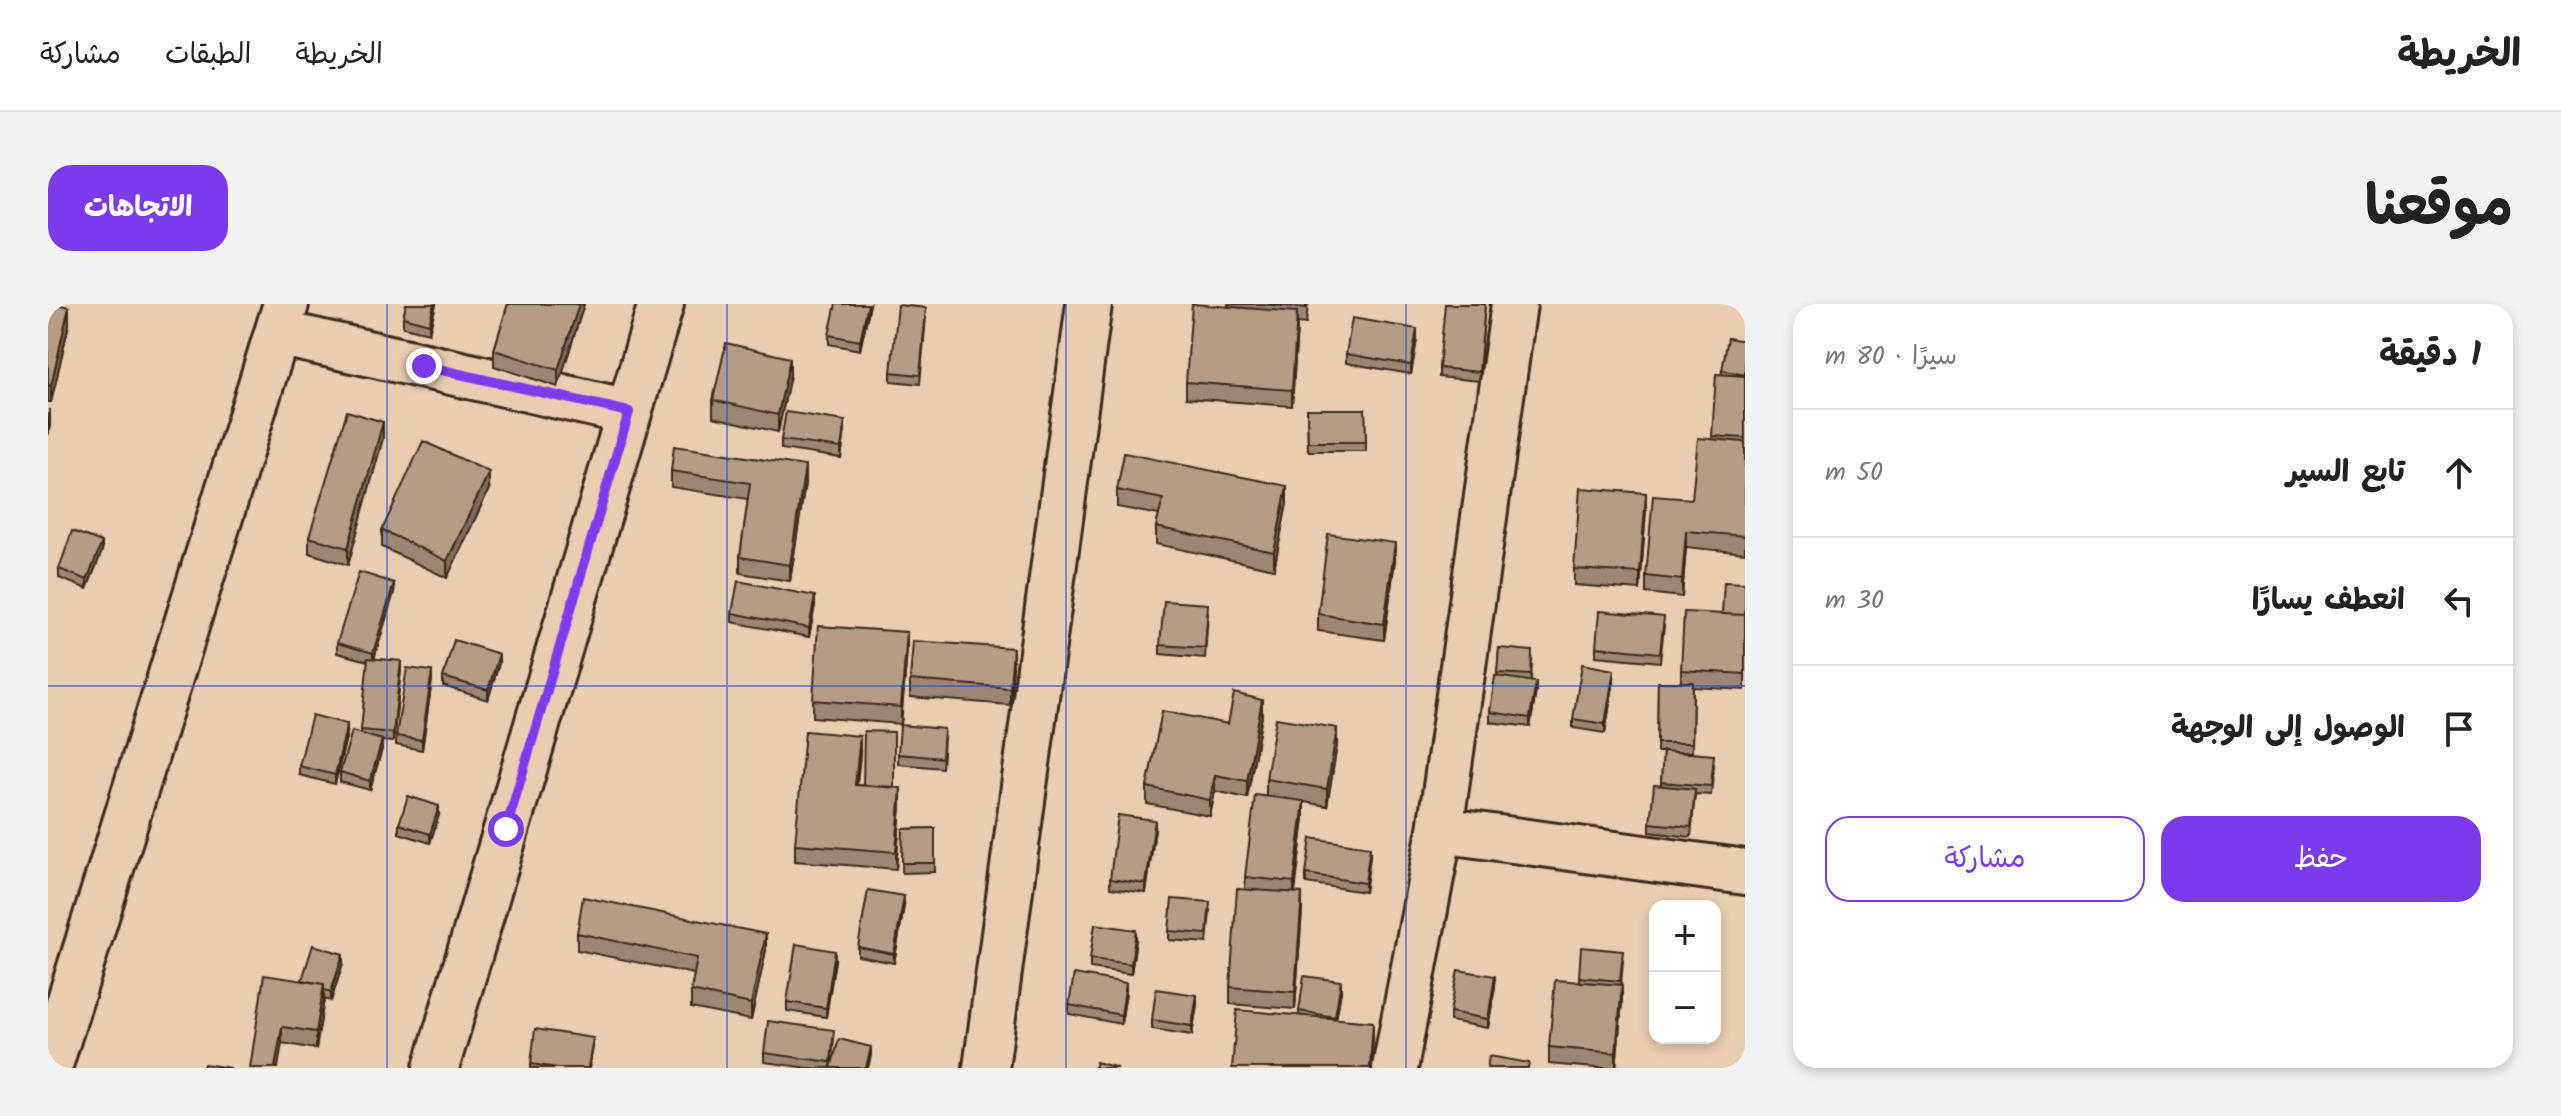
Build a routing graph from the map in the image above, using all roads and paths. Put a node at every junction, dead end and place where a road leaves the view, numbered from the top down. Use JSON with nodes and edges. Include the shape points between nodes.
{"nodes":[{"id":1,"x":661,"y":304,"type":"edge"},
{"id":2,"x":1089,"y":304,"type":"edge"},
{"id":3,"x":1514,"y":304,"type":"edge"},
{"id":4,"x":282,"y":318,"type":"edge"},
{"id":5,"x":629,"y":412,"type":"junction"},
{"id":6,"x":1440,"y":830,"type":"junction"},
{"id":7,"x":1745,"y":872,"type":"edge"},
{"id":8,"x":49,"y":1068,"type":"edge"},
{"id":9,"x":436,"y":1068,"type":"edge"},
{"id":10,"x":986,"y":1068,"type":"edge"},
{"id":11,"x":1395,"y":1068,"type":"edge"}],
"edges":[{"from":1,"to":5,"type":"street"},
{"from":2,"to":10,"type":"street"},
{"from":3,"to":6,"type":"street"},
{"from":4,"to":5,"type":"street"},
{"from":4,"to":8,"type":"street"},
{"from":5,"to":9,"type":"street"},
{"from":6,"to":7,"type":"street"},
{"from":6,"to":11,"type":"street"}]}
